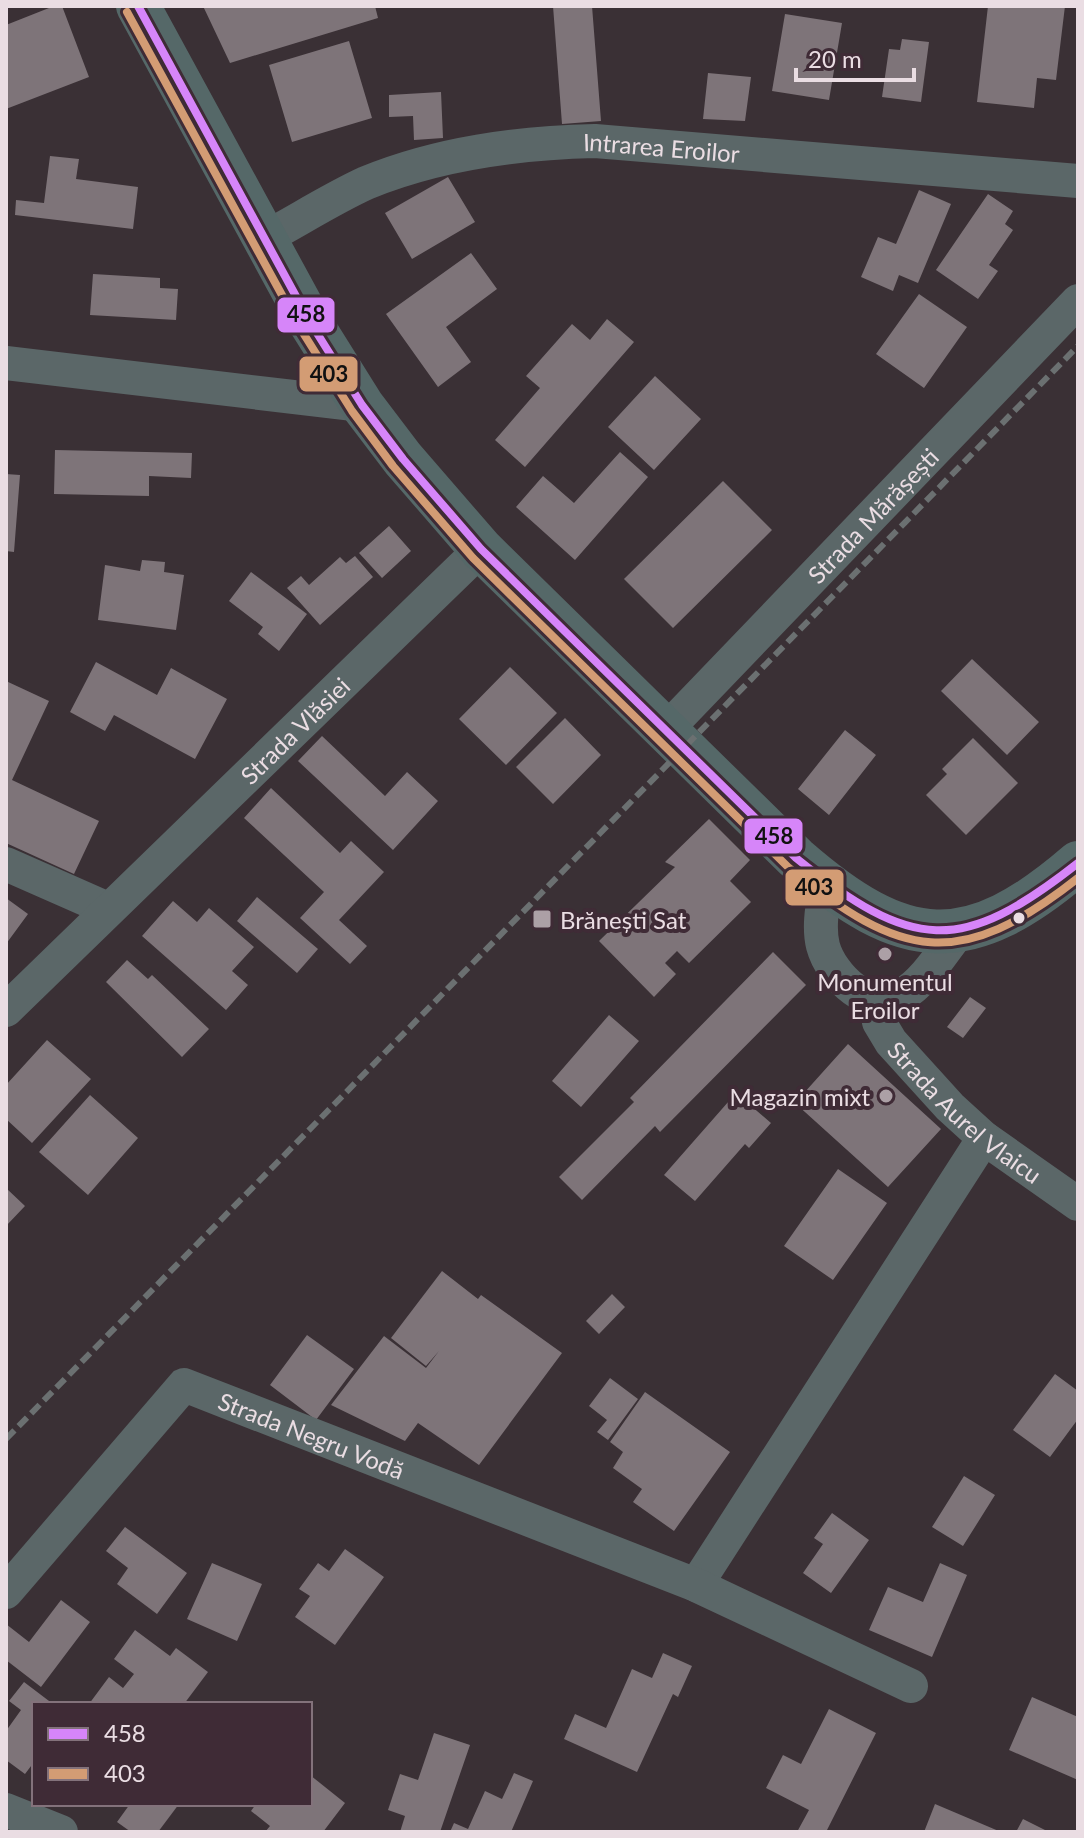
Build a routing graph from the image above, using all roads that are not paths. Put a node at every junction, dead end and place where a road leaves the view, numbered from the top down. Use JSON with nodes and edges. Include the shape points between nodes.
{"nodes":[{"id":1,"x":138,"y":6,"type":"edge"},
{"id":2,"x":1078,"y":181,"type":"edge"},
{"id":3,"x":263,"y":239,"type":"junction"},
{"id":4,"x":1078,"y":301,"type":"edge"},
{"id":5,"x":6,"y":363,"type":"edge"},
{"id":6,"x":362,"y":405,"type":"junction"},
{"id":7,"x":481,"y":549,"type":"junction"},
{"id":8,"x":666,"y":730,"type":"junction"},
{"id":9,"x":1078,"y":863,"type":"edge"},
{"id":10,"x":6,"y":864,"type":"edge"},
{"id":11,"x":826,"y":884,"type":"junction"},
{"id":12,"x":108,"y":909,"type":"junction"},
{"id":13,"x":960,"y":930,"type":"junction"},
{"id":14,"x":875,"y":1000,"type":"junction"},
{"id":15,"x":6,"y":1010,"type":"edge"},
{"id":16,"x":984,"y":1138,"type":"junction"},
{"id":17,"x":1078,"y":1204,"type":"edge"},
{"id":18,"x":696,"y":1585,"type":"junction"},
{"id":19,"x":6,"y":1592,"type":"edge"},
{"id":20,"x":911,"y":1686,"type":"dead end"},
{"id":21,"x":6,"y":1810,"type":"edge"},
{"id":22,"x":61,"y":1832,"type":"edge"}],
"edges":[{"from":1,"to":3,"type":"main road"},
{"from":2,"to":3,"type":"street","name":"Intrarea Eroilor","via":[[595,141],[532,142],[444,157],[366,184]]},
{"from":3,"to":6,"type":"main road"},
{"from":4,"to":8,"type":"street","name":"Strada Mărășești"},
{"from":5,"to":6,"type":"street"},
{"from":6,"to":7,"type":"main road"},
{"from":7,"to":8,"type":"main road"},
{"from":7,"to":12,"type":"street","name":"Strada Vlăsiei"},
{"from":8,"to":11,"type":"main road"},
{"from":9,"to":13,"type":"main road","via":[[1006,915]]},
{"from":10,"to":12,"type":"street"},
{"from":11,"to":13,"type":"main road","via":[[895,925]]},
{"from":11,"to":14,"type":"street","via":[[823,946],[852,987]]},
{"from":12,"to":15,"type":"street","name":"Strada Vlăsiei"},
{"from":13,"to":14,"type":"street","via":[[911,989],[888,1001]]},
{"from":14,"to":16,"type":"street","name":"Strada Aurel Vlaicu","via":[[879,1022],[891,1042]]},
{"from":16,"to":17,"type":"street","name":"Strada Aurel Vlaicu"},
{"from":16,"to":18,"type":"street"},
{"from":18,"to":19,"type":"street","name":"Strada Negru Vodă","via":[[184,1385]]},
{"from":18,"to":20,"type":"street","name":"Strada Negru Vodă"},
{"from":21,"to":22,"type":"street"}]}
